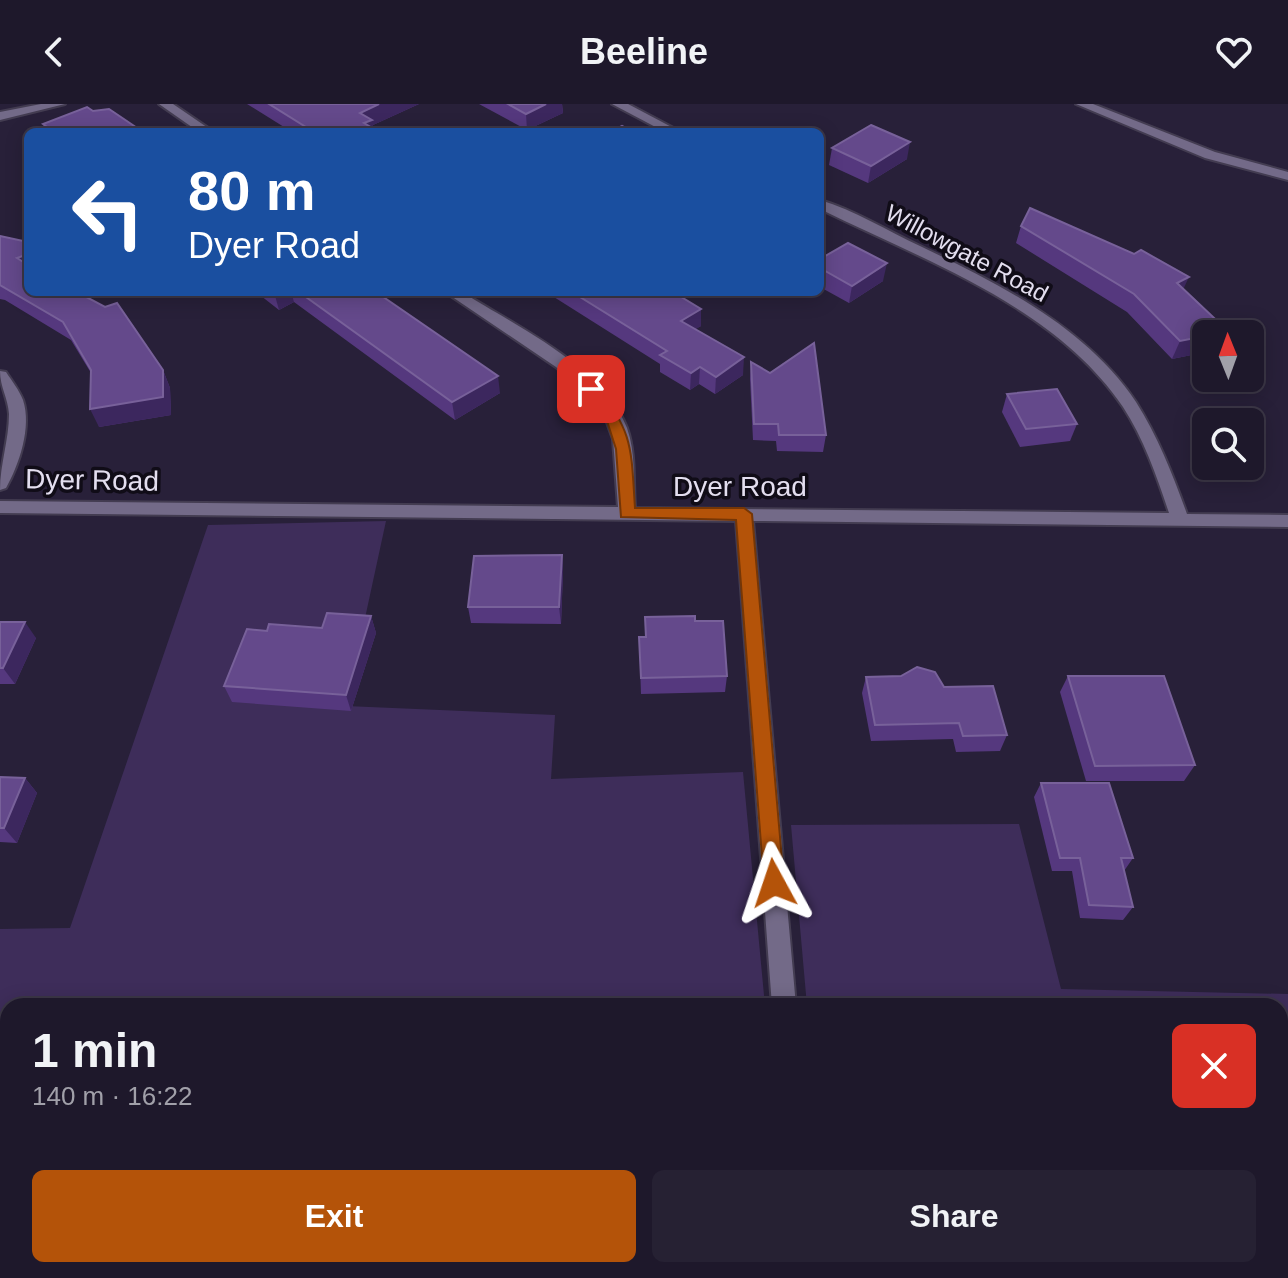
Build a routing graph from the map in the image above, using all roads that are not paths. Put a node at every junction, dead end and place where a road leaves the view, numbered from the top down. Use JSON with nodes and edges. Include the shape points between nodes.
{"nodes":[{"id":1,"x":59,"y":104,"type":"edge"},
{"id":2,"x":165,"y":104,"type":"edge"},
{"id":3,"x":618,"y":104,"type":"edge"},
{"id":4,"x":1082,"y":104,"type":"edge"},
{"id":5,"x":0,"y":116,"type":"edge"},
{"id":6,"x":202,"y":128,"type":"edge"},
{"id":7,"x":667,"y":128,"type":"edge"},
{"id":8,"x":1288,"y":176,"type":"edge"},
{"id":9,"x":824,"y":206,"type":"edge"},
{"id":10,"x":458,"y":296,"type":"edge"},
{"id":11,"x":0,"y":376,"type":"edge"},
{"id":12,"x":0,"y":484,"type":"edge"},
{"id":13,"x":0,"y":507,"type":"edge"},
{"id":14,"x":627,"y":513,"type":"junction"},
{"id":15,"x":744,"y":514,"type":"junction"},
{"id":16,"x":1180,"y":520,"type":"junction"},
{"id":17,"x":1288,"y":521,"type":"edge"},
{"id":18,"x":783,"y":998,"type":"edge"}],
"edges":[{"from":1,"to":5,"type":"street"},
{"from":2,"to":6,"type":"street"},
{"from":3,"to":7,"type":"street"},
{"from":4,"to":8,"type":"street","via":[[1210,155]]},
{"from":9,"to":16,"type":"street","name":"Willowgate Road","via":[[993,290],[1045,321],[1093,360],[1127,401],[1157,454]]},
{"from":10,"to":14,"type":"street","via":[[566,367],[613,417],[624,449]]},
{"from":11,"to":12,"type":"street","via":[[15,399],[16,432]]},
{"from":13,"to":14,"type":"street","name":"Dyer Road"},
{"from":14,"to":15,"type":"street","name":"Dyer Road"},
{"from":15,"to":16,"type":"street","name":"Dyer Road"},
{"from":15,"to":18,"type":"street"},
{"from":16,"to":17,"type":"street","name":"Dyer Road"}]}
